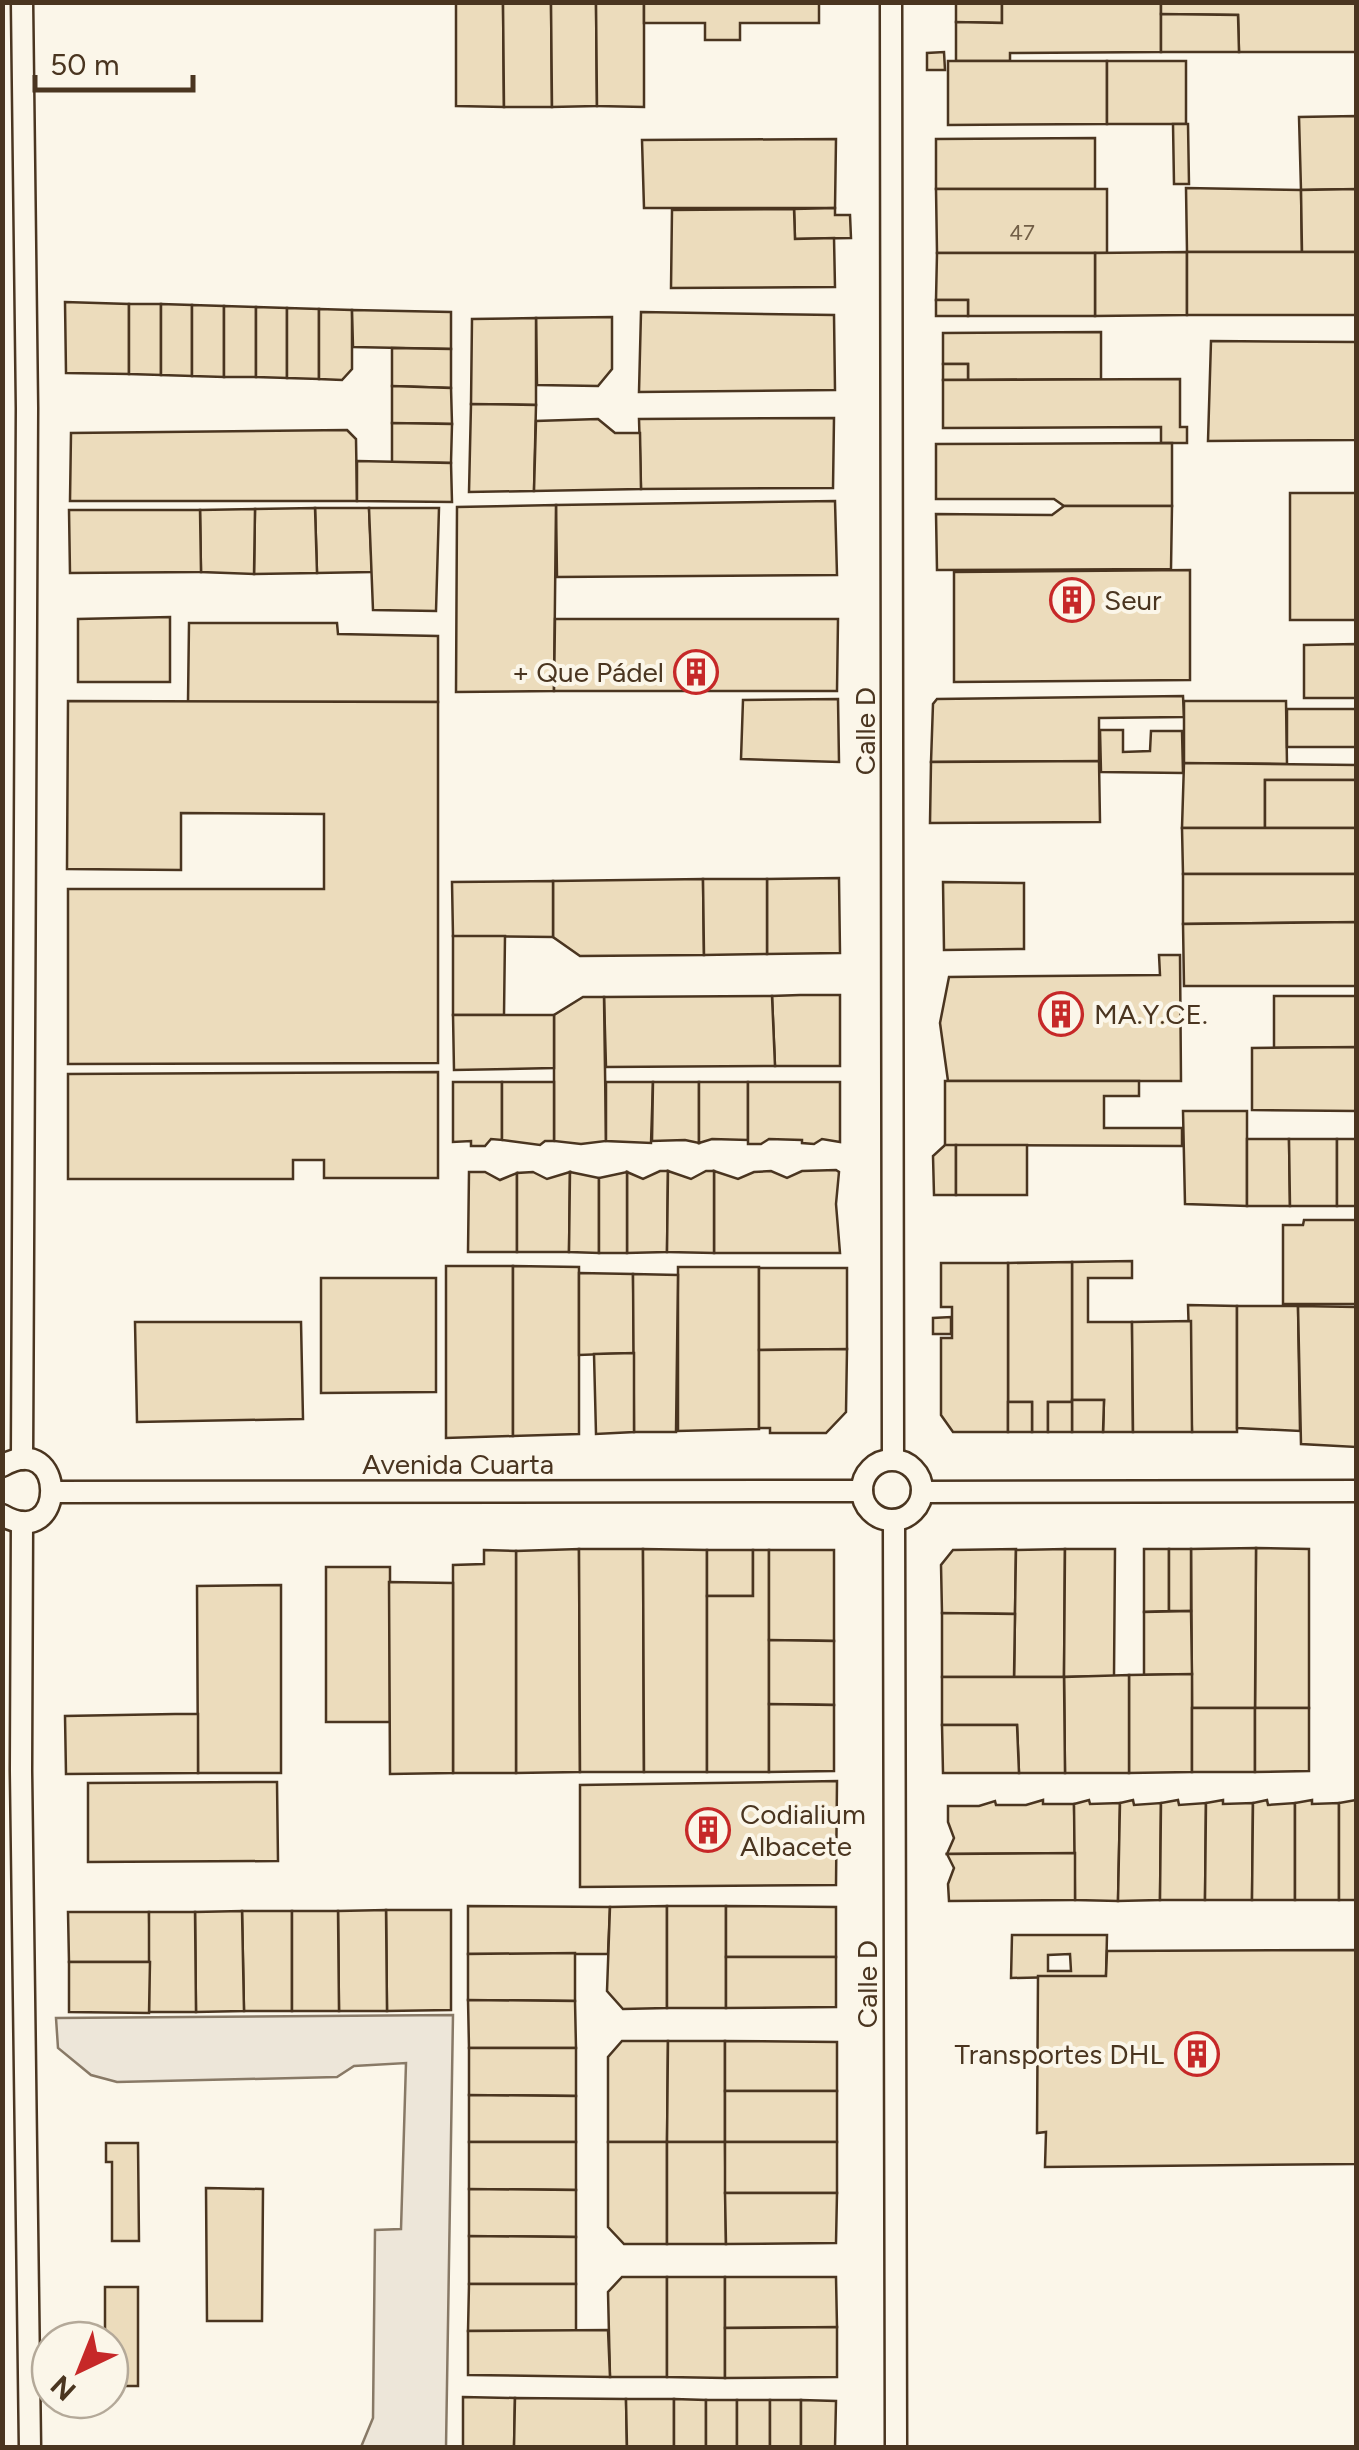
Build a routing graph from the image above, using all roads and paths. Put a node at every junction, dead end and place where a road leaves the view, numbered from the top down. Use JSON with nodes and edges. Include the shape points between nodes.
{"nodes":[{"id":1,"x":22,"y":2,"type":"edge"},
{"id":2,"x":891,"y":2,"type":"edge"},
{"id":3,"x":894,"y":1460,"type":"junction"},
{"id":4,"x":12,"y":1462,"type":"edge"},
{"id":5,"x":862,"y":1491,"type":"junction"},
{"id":6,"x":53,"y":1492,"type":"junction"},
{"id":7,"x":922,"y":1492,"type":"junction"},
{"id":8,"x":1356,"y":1492,"type":"edge"},
{"id":9,"x":12,"y":1518,"type":"edge"},
{"id":10,"x":894,"y":1520,"type":"junction"},
{"id":11,"x":30,"y":2448,"type":"edge"},
{"id":12,"x":896,"y":2448,"type":"edge"}],
"edges":[{"from":1,"to":4,"type":"street","via":[[27,419]]},
{"from":2,"to":3,"type":"street","name":"Calle D"},
{"from":3,"to":5,"type":"street","via":[[874,1465]]},
{"from":3,"to":7,"type":"street","via":[[914,1468]]},
{"from":4,"to":6,"type":"street","via":[[35,1462],[47,1471]]},
{"from":5,"to":6,"type":"street","name":"Avenida Cuarta"},
{"from":5,"to":10,"type":"street","via":[[873,1513]]},
{"from":6,"to":9,"type":"street","via":[[39,1517]]},
{"from":7,"to":8,"type":"street"},
{"from":7,"to":10,"type":"street","via":[[915,1510]]},
{"from":9,"to":11,"type":"street"},
{"from":10,"to":12,"type":"street","name":"Calle D"}]}
